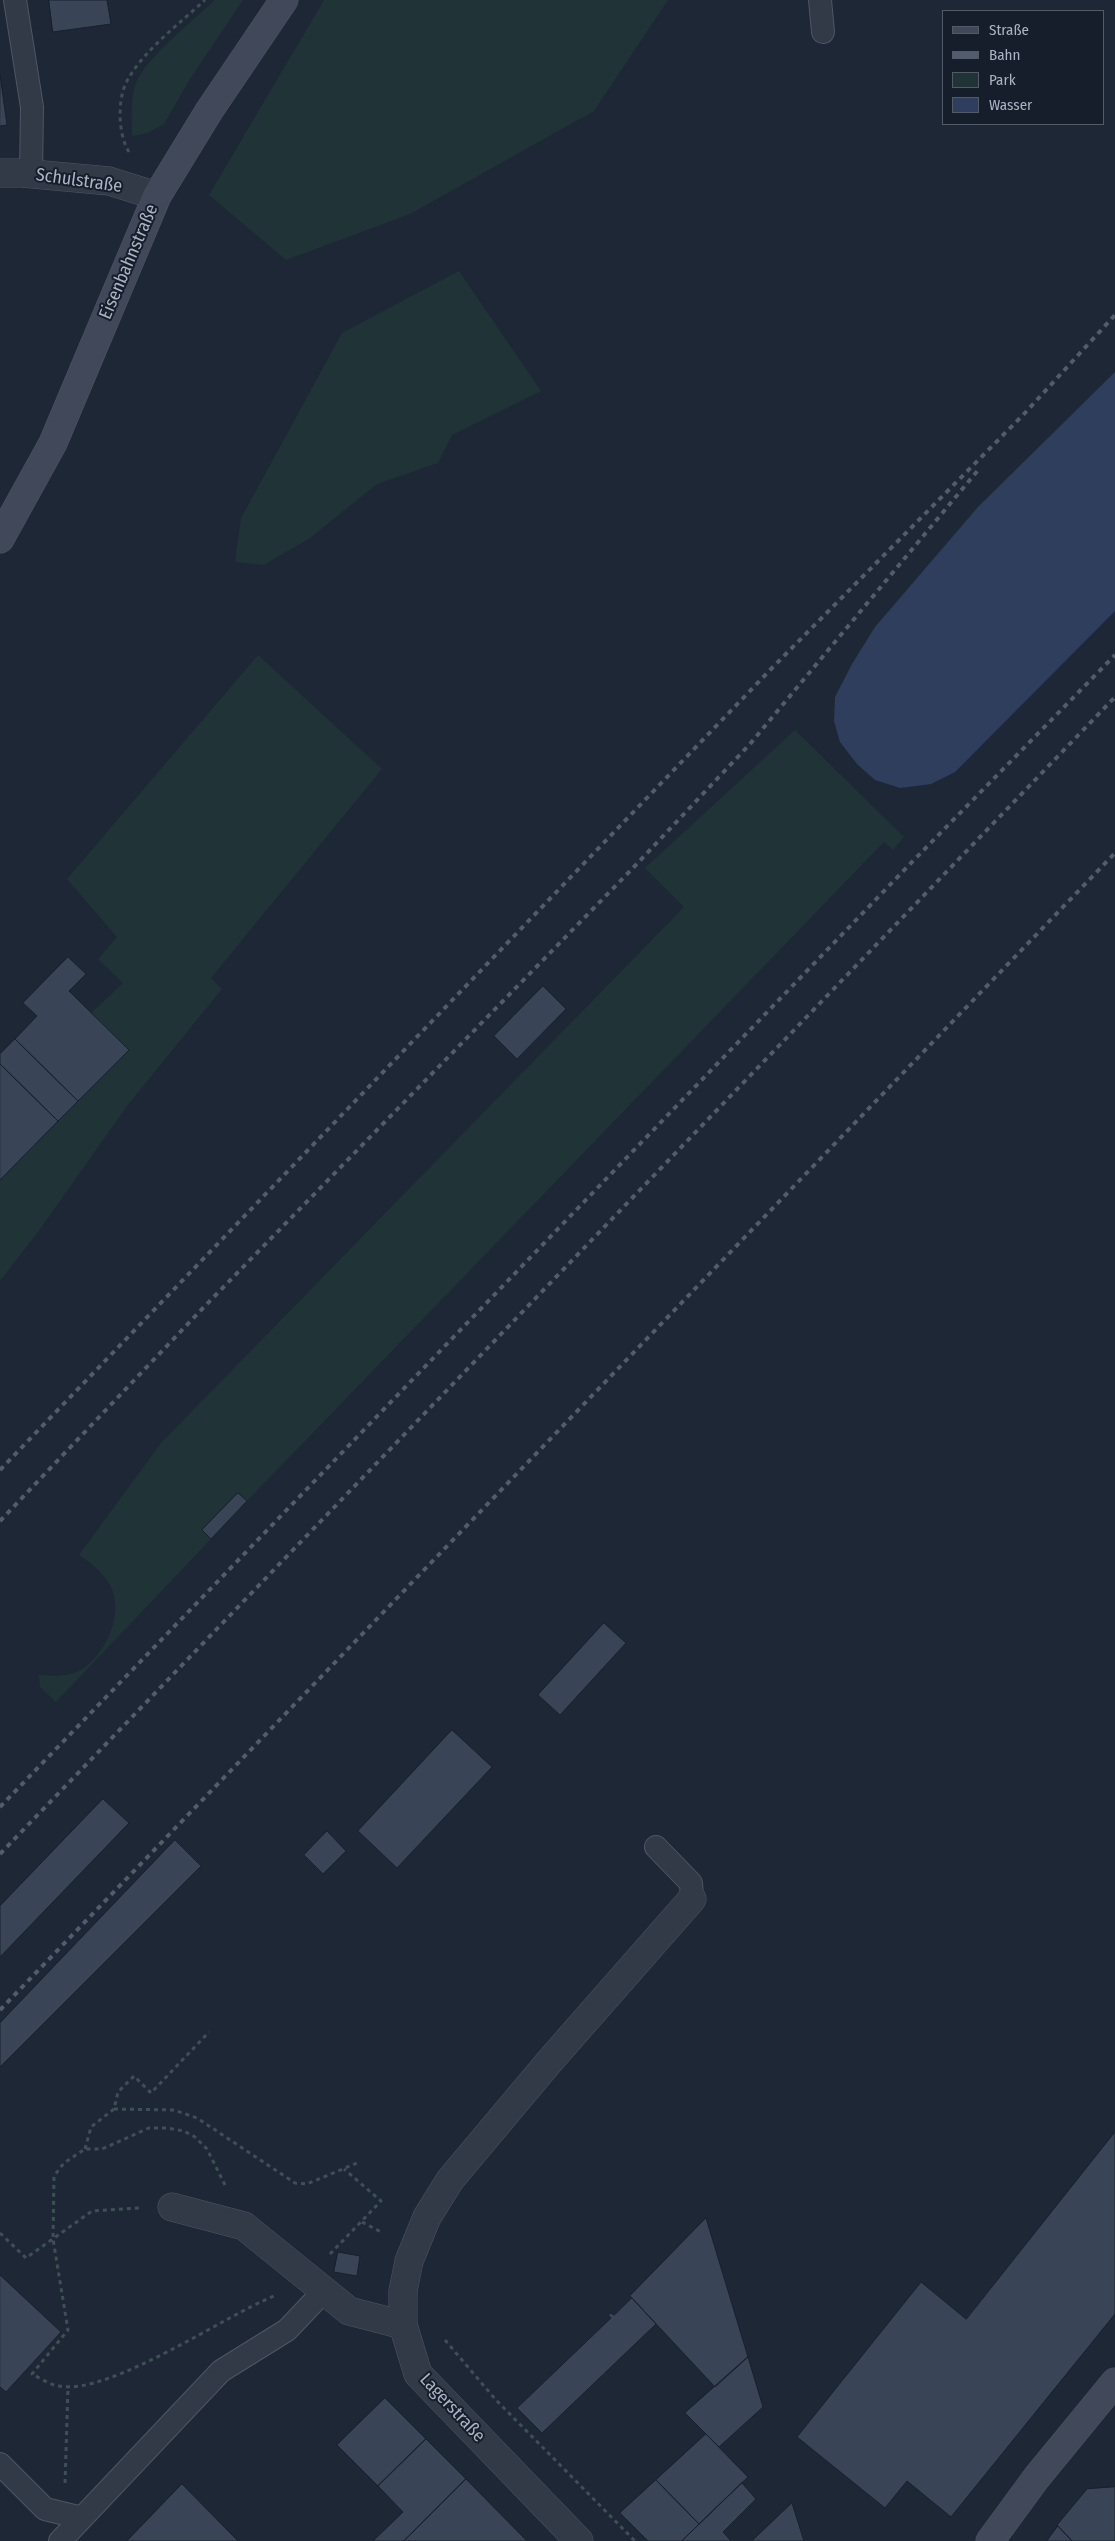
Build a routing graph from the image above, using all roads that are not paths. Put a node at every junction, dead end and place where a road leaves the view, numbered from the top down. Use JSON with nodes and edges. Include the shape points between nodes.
{"nodes":[{"id":1,"x":15,"y":0,"type":"edge"},
{"id":2,"x":284,"y":0,"type":"edge"},
{"id":3,"x":820,"y":0,"type":"edge"},
{"id":4,"x":824,"y":32,"type":"dead end"},
{"id":5,"x":0,"y":174,"type":"edge"},
{"id":6,"x":32,"y":174,"type":"junction"},
{"id":7,"x":157,"y":196,"type":"junction"},
{"id":8,"x":0,"y":538,"type":"edge"},
{"id":9,"x":656,"y":1847,"type":"dead end"},
{"id":10,"x":692,"y":1899,"type":"joint"},
{"id":11,"x":172,"y":2206,"type":"dead end"},
{"id":12,"x":316,"y":2284,"type":"junction"},
{"id":13,"x":403,"y":2325,"type":"junction"},
{"id":14,"x":1115,"y":2382,"type":"edge"},
{"id":15,"x":0,"y":2464,"type":"edge"},
{"id":16,"x":73,"y":2516,"type":"junction"},
{"id":17,"x":60,"y":2541,"type":"edge"},
{"id":18,"x":579,"y":2541,"type":"edge"},
{"id":19,"x":990,"y":2541,"type":"edge"}],
"edges":[{"from":1,"to":6,"type":"lane","via":[[32,107]]},
{"from":2,"to":7,"type":"street","name":"Eisenbahnstraße","via":[[209,111]]},
{"from":3,"to":4,"type":"lane"},
{"from":5,"to":6,"type":"street","name":"Schulstraße"},
{"from":6,"to":7,"type":"street","name":"Schulstraße","via":[[109,181]]},
{"from":7,"to":8,"type":"street","name":"Eisenbahnstraße","via":[[52,443]]},
{"from":9,"to":10,"type":"lane","via":[[691,1883]]},
{"from":10,"to":13,"type":"street","name":"Lagerstraße","via":[[450,2180],[427,2217],[409,2261],[403,2292]]},
{"from":11,"to":12,"type":"street","via":[[244,2226]]},
{"from":12,"to":13,"type":"street","via":[[349,2311]]},
{"from":12,"to":16,"type":"lane","via":[[287,2330],[221,2371]]},
{"from":13,"to":18,"type":"street","name":"Lagerstraße","via":[[418,2374]]},
{"from":14,"to":19,"type":"street","via":[[1037,2477]]},
{"from":15,"to":16,"type":"lane","via":[[45,2509]]},
{"from":16,"to":17,"type":"lane"}]}
